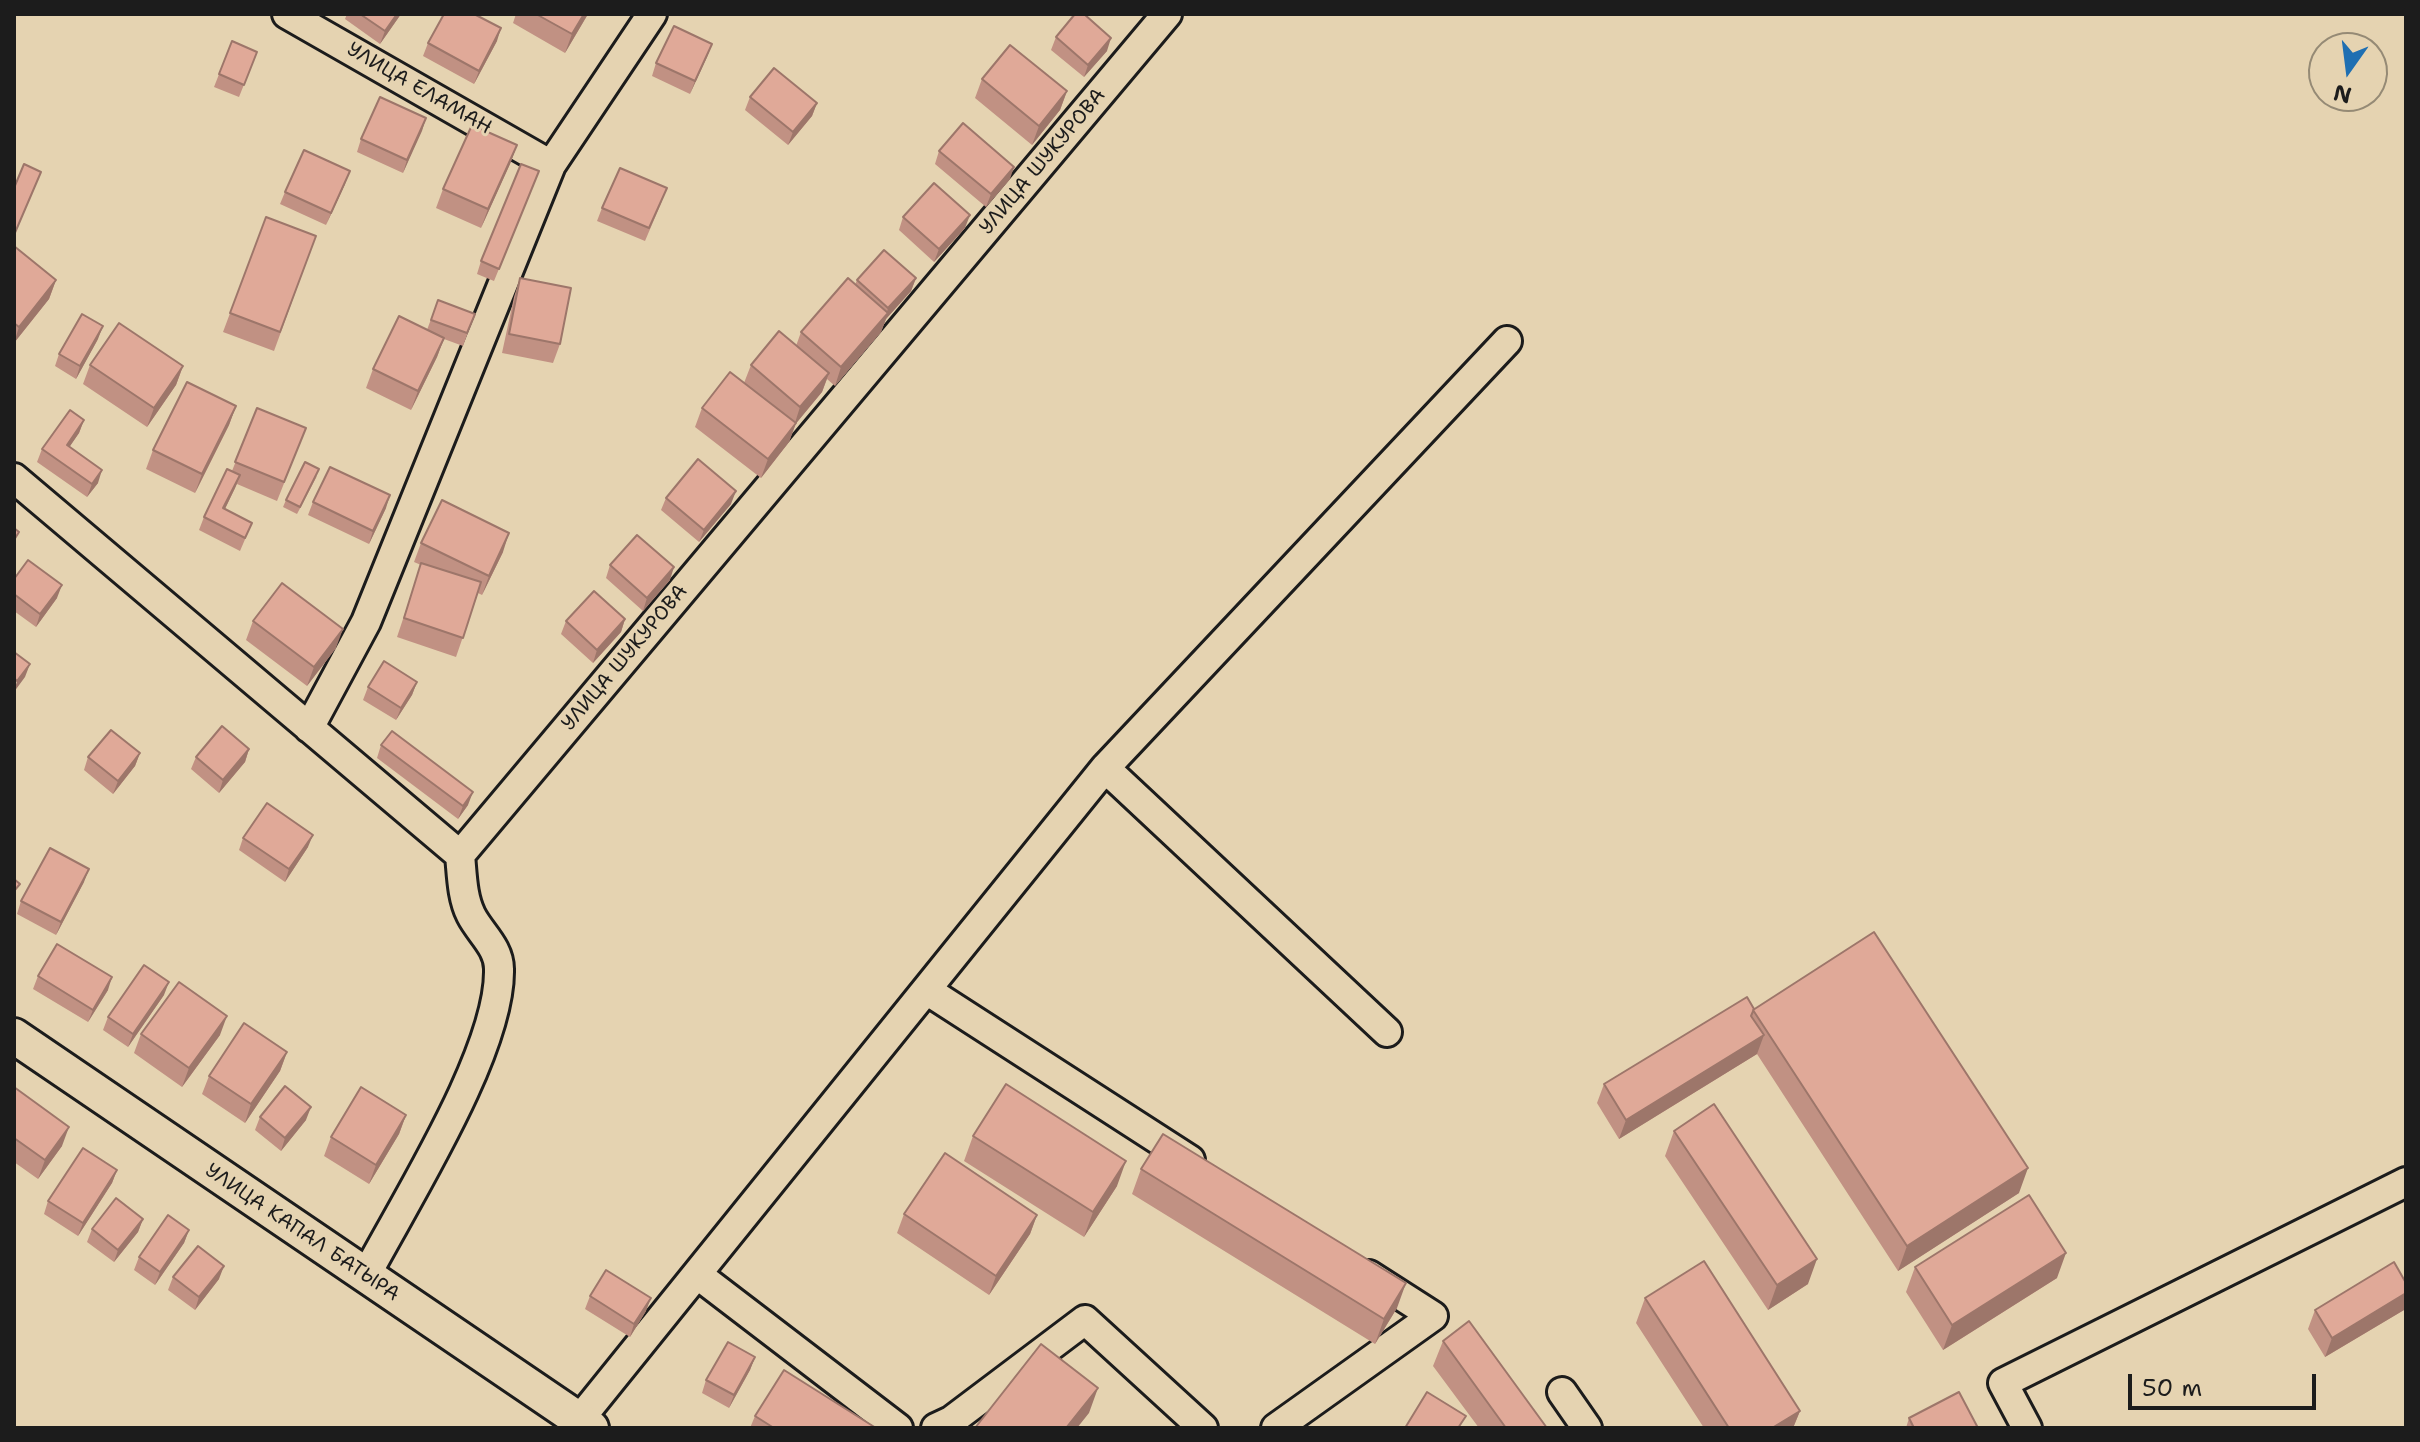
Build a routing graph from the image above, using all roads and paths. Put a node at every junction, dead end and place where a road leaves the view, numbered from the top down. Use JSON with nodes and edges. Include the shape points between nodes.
{"nodes":[{"id":1,"x":287,"y":14,"type":"edge"},
{"id":2,"x":652,"y":14,"type":"edge"},
{"id":3,"x":1167,"y":14,"type":"edge"},
{"id":4,"x":551,"y":165,"type":"junction"},
{"id":5,"x":1507,"y":341,"type":"dead end"},
{"id":6,"x":14,"y":478,"type":"edge"},
{"id":7,"x":309,"y":728,"type":"junction"},
{"id":8,"x":1105,"y":768,"type":"junction"},
{"id":9,"x":460,"y":855,"type":"junction"},
{"id":10,"x":928,"y":991,"type":"junction"},
{"id":11,"x":1387,"y":1032,"type":"dead end"},
{"id":12,"x":14,"y":1036,"type":"edge"},
{"id":13,"x":1207,"y":1171,"type":"edge"},
{"id":14,"x":2406,"y":1182,"type":"edge"},
{"id":15,"x":1340,"y":1256,"type":"edge"},
{"id":16,"x":698,"y":1275,"type":"junction"},
{"id":17,"x":365,"y":1277,"type":"junction"},
{"id":18,"x":1562,"y":1392,"type":"dead end"},
{"id":19,"x":585,"y":1424,"type":"edge"},
{"id":20,"x":898,"y":1428,"type":"edge"},
{"id":21,"x":936,"y":1428,"type":"edge"},
{"id":22,"x":1203,"y":1428,"type":"edge"},
{"id":23,"x":1276,"y":1428,"type":"edge"},
{"id":24,"x":1587,"y":1428,"type":"edge"},
{"id":25,"x":2027,"y":1428,"type":"edge"}],
"edges":[{"from":1,"to":4,"type":"street","name":"УЛИЦА ЕЛАМАН"},
{"from":2,"to":4,"type":"street"},
{"from":3,"to":9,"type":"street","name":"УЛИЦА ШУКУРОВА"},
{"from":4,"to":7,"type":"street","via":[[366,622]]},
{"from":5,"to":8,"type":"street"},
{"from":6,"to":7,"type":"street"},
{"from":7,"to":9,"type":"street"},
{"from":8,"to":10,"type":"street"},
{"from":8,"to":11,"type":"street"},
{"from":9,"to":17,"type":"street","via":[[465,899],[495,951],[497,993],[472,1073]]},
{"from":10,"to":13,"type":"street"},
{"from":10,"to":16,"type":"street"},
{"from":12,"to":17,"type":"main road","name":"УЛИЦА КАПАЛ БАТЫРА"},
{"from":14,"to":25,"type":"street","via":[[2003,1383]]},
{"from":15,"to":23,"type":"street","via":[[1433,1316]]},
{"from":16,"to":19,"type":"street"},
{"from":16,"to":20,"type":"street"},
{"from":17,"to":19,"type":"main road","name":"УЛИЦА КАПАЛ БАТЫРА"},
{"from":18,"to":24,"type":"street"},
{"from":21,"to":22,"type":"street","via":[[1085,1320]]}]}
